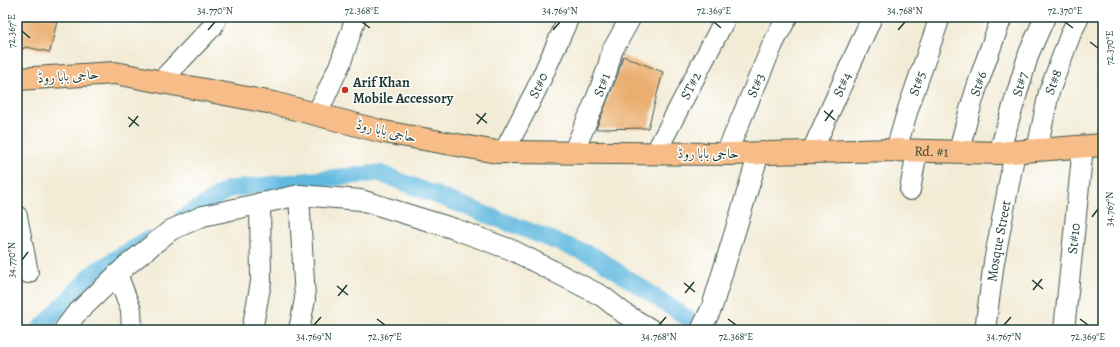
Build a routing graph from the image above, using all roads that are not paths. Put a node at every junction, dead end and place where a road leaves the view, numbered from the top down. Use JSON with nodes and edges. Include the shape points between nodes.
{"nodes":[{"id":1,"x":217,"y":17,"type":"edge"},
{"id":2,"x":356,"y":17,"type":"edge"},
{"id":3,"x":569,"y":17,"type":"edge"},
{"id":4,"x":631,"y":17,"type":"edge"},
{"id":5,"x":726,"y":17,"type":"edge"},
{"id":6,"x":786,"y":17,"type":"edge"},
{"id":7,"x":872,"y":17,"type":"edge"},
{"id":8,"x":940,"y":17,"type":"edge"},
{"id":9,"x":1002,"y":17,"type":"edge"},
{"id":10,"x":1045,"y":17,"type":"edge"},
{"id":11,"x":1080,"y":17,"type":"edge"},
{"id":12,"x":17,"y":79,"type":"edge"},
{"id":13,"x":160,"y":82,"type":"junction"},
{"id":14,"x":317,"y":114,"type":"junction"},
{"id":15,"x":1093,"y":146,"type":"edge"},
{"id":16,"x":907,"y":150,"type":"junction"},
{"id":17,"x":1037,"y":150,"type":"junction"},
{"id":18,"x":812,"y":151,"type":"junction"},
{"id":19,"x":504,"y":152,"type":"junction"},
{"id":20,"x":959,"y":152,"type":"junction"},
{"id":21,"x":1007,"y":152,"type":"junction"},
{"id":22,"x":573,"y":153,"type":"junction"},
{"id":23,"x":759,"y":153,"type":"junction"},
{"id":24,"x":655,"y":154,"type":"junction"},
{"id":25,"x":726,"y":154,"type":"junction"},
{"id":26,"x":910,"y":190,"type":"dead end"},
{"id":27,"x":299,"y":195,"type":"junction"},
{"id":28,"x":260,"y":203,"type":"junction"},
{"id":29,"x":17,"y":216,"type":"edge"},
{"id":30,"x":28,"y":273,"type":"dead end"},
{"id":31,"x":117,"y":274,"type":"junction"},
{"id":32,"x":64,"y":330,"type":"edge"},
{"id":33,"x":132,"y":330,"type":"edge"},
{"id":34,"x":252,"y":330,"type":"edge"},
{"id":35,"x":299,"y":330,"type":"edge"},
{"id":36,"x":652,"y":330,"type":"edge"},
{"id":37,"x":701,"y":330,"type":"edge"},
{"id":38,"x":985,"y":330,"type":"edge"},
{"id":39,"x":1064,"y":330,"type":"edge"}],
"edges":[{"from":1,"to":13,"type":"street","via":[[212,27]]},
{"from":2,"to":14,"type":"street","via":[[341,62]]},
{"from":3,"to":19,"type":"street","name":"St#0"},
{"from":4,"to":22,"type":"street","name":"St#1","via":[[612,51],[605,77]]},
{"from":5,"to":24,"type":"street","name":"ST#2"},
{"from":6,"to":25,"type":"street","name":"St#3"},
{"from":7,"to":18,"type":"street","name":"St#4"},
{"from":8,"to":16,"type":"street","name":"St#5","via":[[908,109]]},
{"from":9,"to":20,"type":"street","name":"St#6","via":[[966,121]]},
{"from":10,"to":21,"type":"street","name":"St#7","via":[[1029,53]]},
{"from":11,"to":17,"type":"street","name":"St#8","via":[[1071,33],[1049,92]]},
{"from":12,"to":13,"type":"main road","name":"حاجی بابا روڈ","via":[[114,73]]},
{"from":13,"to":14,"type":"main road","name":"حاجی بابا روڈ"},
{"from":14,"to":19,"type":"main road","name":"حاجی بابا روڈ","via":[[384,132]]},
{"from":15,"to":17,"type":"main road","name":"Rd. #1"},
{"from":15,"to":39,"type":"street","name":"St#10"},
{"from":16,"to":18,"type":"main road","name":"Rd. #1"},
{"from":16,"to":20,"type":"main road","name":"Rd. #1"},
{"from":16,"to":26,"type":"street","name":"St#5"},
{"from":17,"to":21,"type":"main road","name":"Rd. #1"},
{"from":18,"to":23,"type":"main road","name":"Rd. #1"},
{"from":19,"to":22,"type":"main road","name":"حاجی بابا روڈ"},
{"from":20,"to":21,"type":"main road","name":"Rd. #1"},
{"from":21,"to":38,"type":"street","name":"Mosque Street"},
{"from":22,"to":24,"type":"main road","name":"حاجی بابا روڈ"},
{"from":23,"to":25,"type":"main road","name":"حاجی بابا روڈ"},
{"from":23,"to":37,"type":"street","via":[[712,307]]},
{"from":24,"to":25,"type":"main road","name":"حاجی بابا روڈ"},
{"from":27,"to":28,"type":"street"},
{"from":27,"to":35,"type":"street","via":[[306,299]]},
{"from":27,"to":36,"type":"street","via":[[360,200],[455,229],[512,250],[602,296]]},
{"from":28,"to":31,"type":"street","via":[[203,216],[171,230]]},
{"from":28,"to":34,"type":"street","via":[[261,282]]},
{"from":29,"to":30,"type":"street"},
{"from":31,"to":32,"type":"street","via":[[75,315]]},
{"from":31,"to":33,"type":"street","via":[[131,310]]}]}
